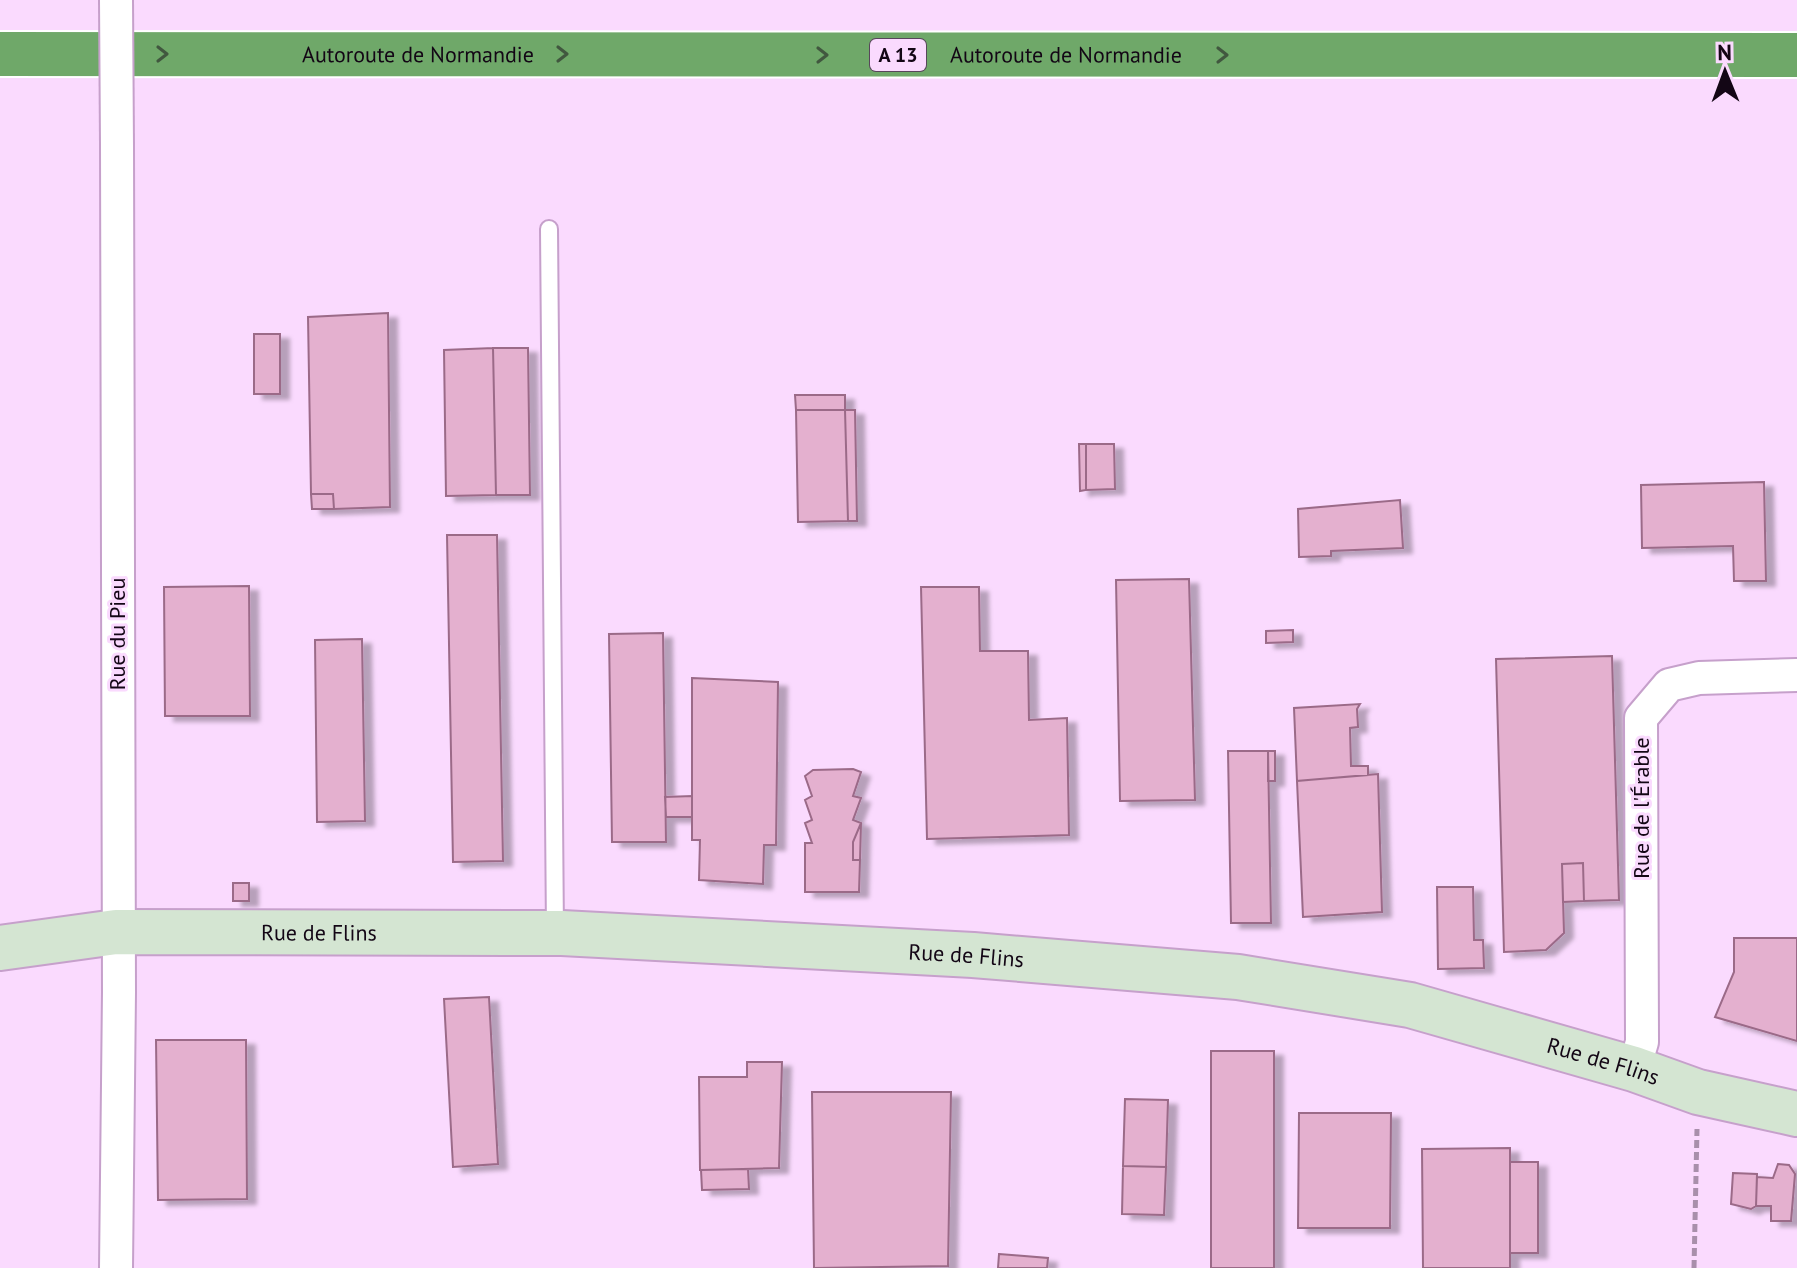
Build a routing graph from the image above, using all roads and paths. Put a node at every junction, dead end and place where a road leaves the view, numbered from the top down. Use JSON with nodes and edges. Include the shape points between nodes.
{"nodes":[{"id":1,"x":116,"y":0,"type":"edge"},
{"id":2,"x":0,"y":54,"type":"edge"},
{"id":3,"x":1797,"y":55,"type":"edge"},
{"id":4,"x":549,"y":229,"type":"dead end"},
{"id":5,"x":1797,"y":675,"type":"edge"},
{"id":6,"x":116,"y":932,"type":"junction"},
{"id":7,"x":555,"y":933,"type":"junction"},
{"id":8,"x":0,"y":948,"type":"edge"},
{"id":9,"x":1634,"y":1069,"type":"junction"},
{"id":10,"x":1698,"y":1092,"type":"junction"},
{"id":11,"x":1797,"y":1114,"type":"edge"},
{"id":12,"x":116,"y":1268,"type":"edge"},
{"id":13,"x":1694,"y":1268,"type":"edge"}],
"edges":[{"from":1,"to":6,"type":"street","name":"Rue du Pieu","bridge":true},
{"from":2,"to":3,"type":"highway","name":"Autoroute de Normandie","number":"A 13","one_way":true},
{"from":4,"to":7,"type":"lane"},
{"from":5,"to":9,"type":"street","name":"Rue de l'Érable","via":[[1699,678],[1669,685],[1641,718],[1642,1042]]},
{"from":6,"to":7,"type":"street","name":"Rue de Flins"},
{"from":6,"to":8,"type":"street","name":"Rue de Flins"},
{"from":6,"to":12,"type":"street","name":"Rue du Pieu"},
{"from":7,"to":9,"type":"street","name":"Rue de Flins","via":[[973,955],[1238,977],[1410,1005]]},
{"from":9,"to":10,"type":"street","name":"Rue de Flins"},
{"from":10,"to":11,"type":"street","name":"Rue de Flins"},
{"from":10,"to":13,"type":"path"}]}
